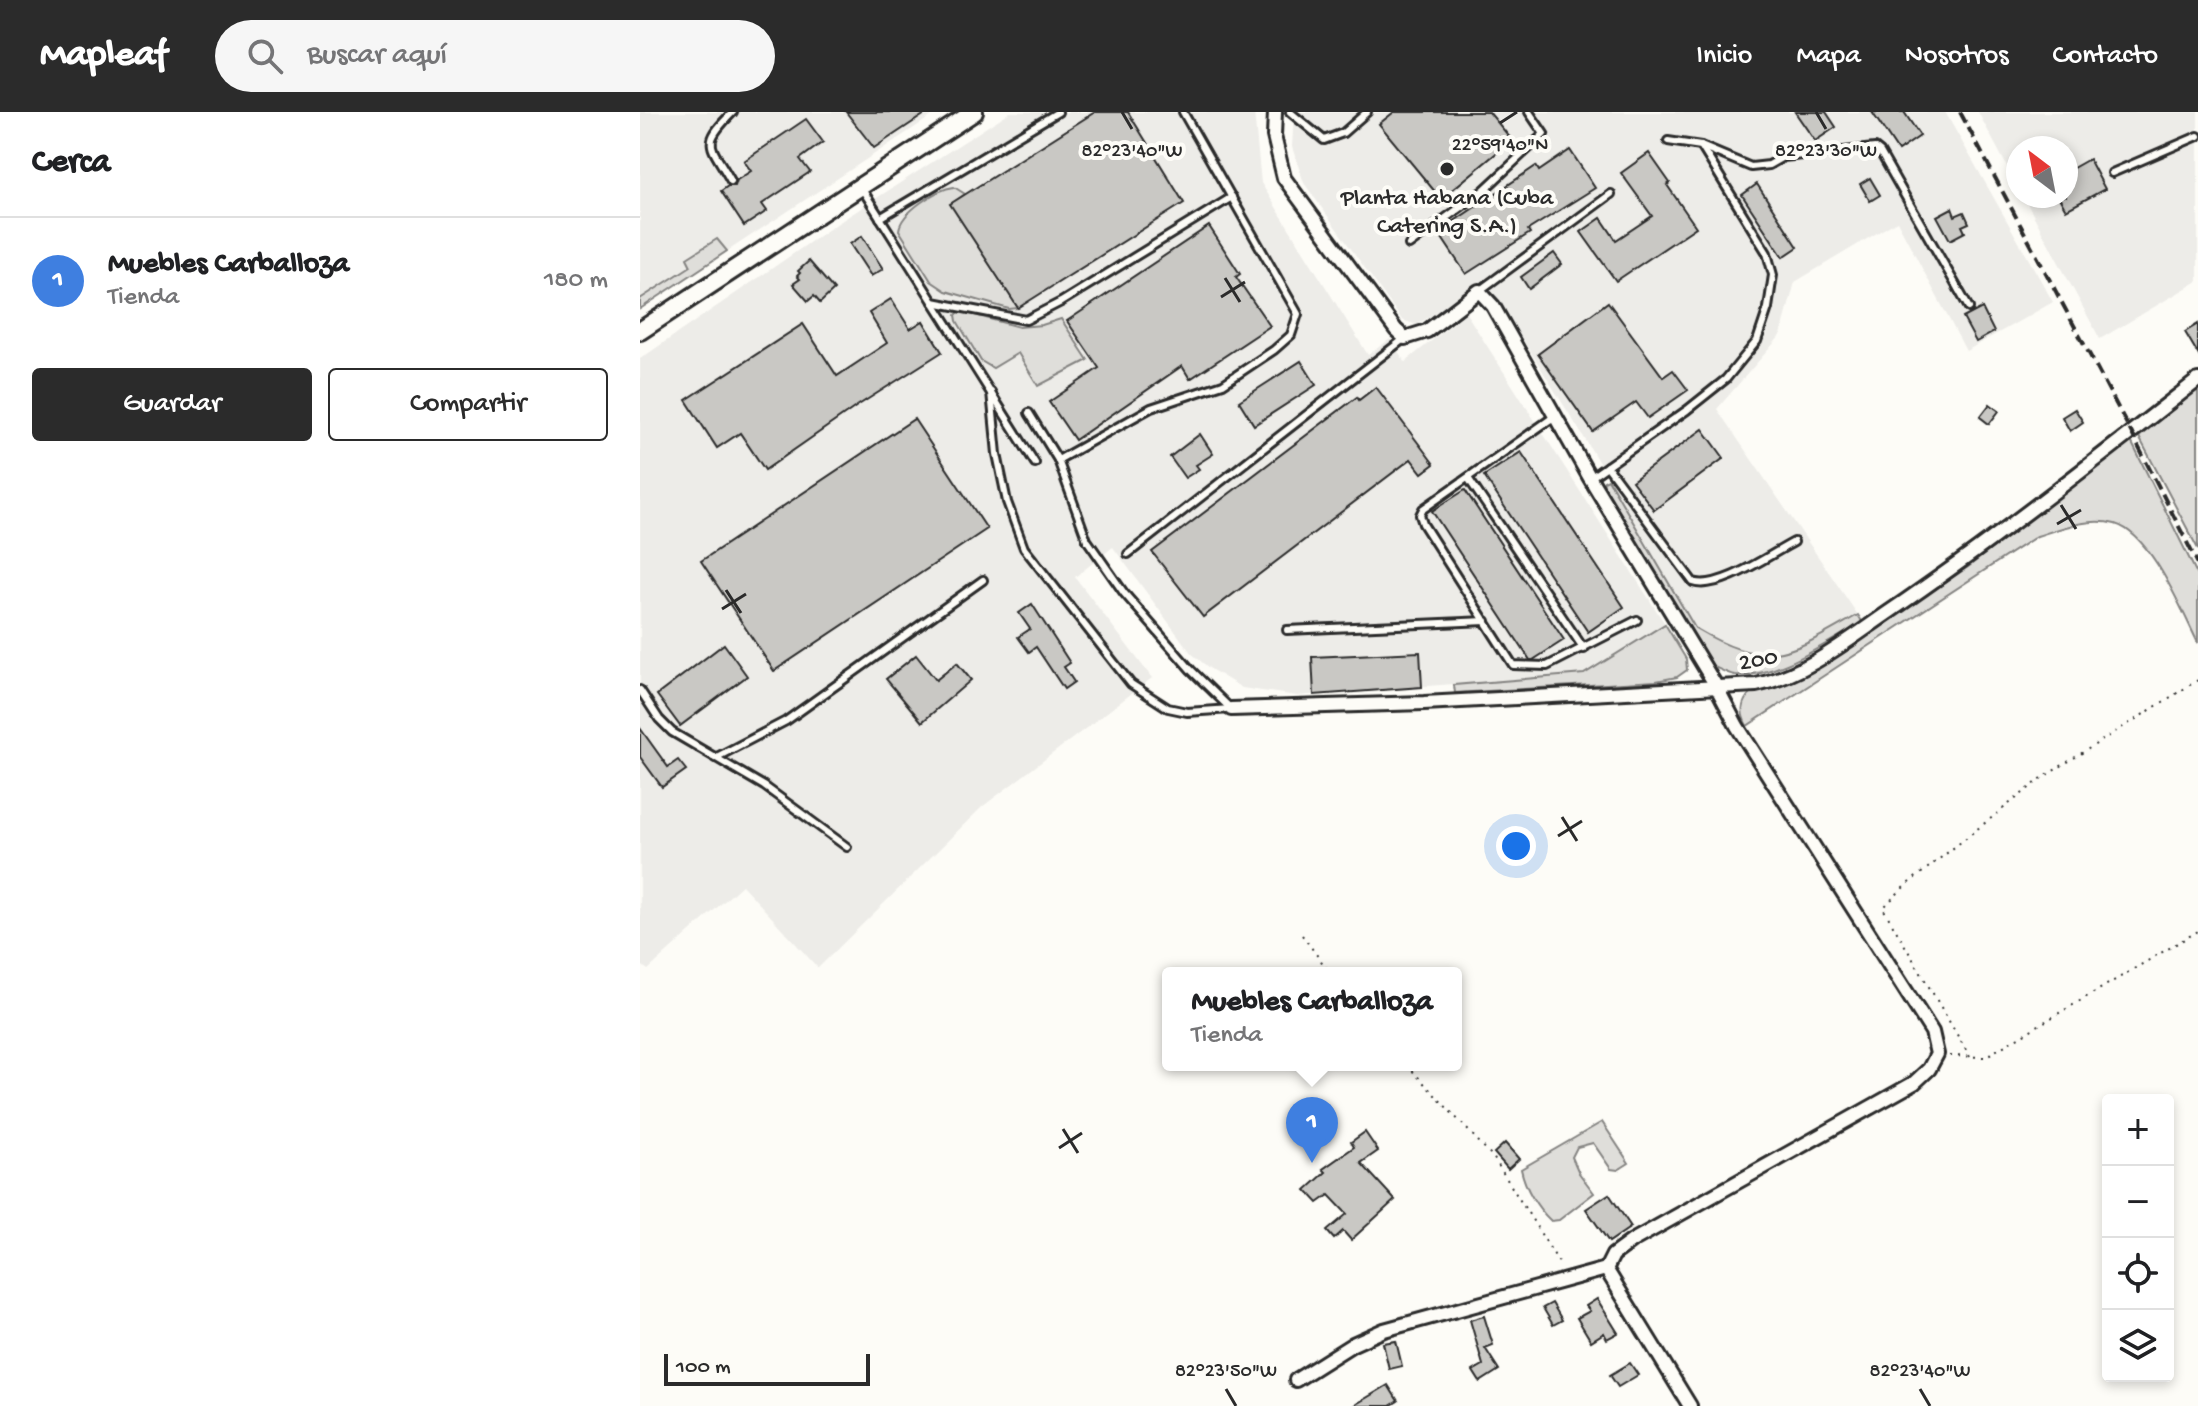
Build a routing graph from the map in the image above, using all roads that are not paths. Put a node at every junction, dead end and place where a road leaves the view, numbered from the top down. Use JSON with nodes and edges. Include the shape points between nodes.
{"nodes":[{"id":1,"x":733,"y":112,"type":"edge"},
{"id":2,"x":974,"y":112,"type":"edge"},
{"id":3,"x":1058,"y":112,"type":"edge"},
{"id":4,"x":1183,"y":112,"type":"edge"},
{"id":5,"x":1275,"y":112,"type":"edge"},
{"id":6,"x":1290,"y":112,"type":"edge"},
{"id":7,"x":1367,"y":112,"type":"edge"},
{"id":8,"x":1529,"y":112,"type":"edge"},
{"id":9,"x":2198,"y":136,"type":"edge"},
{"id":10,"x":1668,"y":141,"type":"dead end"},
{"id":11,"x":1701,"y":146,"type":"junction"},
{"id":12,"x":2112,"y":173,"type":"dead end"},
{"id":13,"x":731,"y":181,"type":"dead end"},
{"id":14,"x":860,"y":186,"type":"junction"},
{"id":15,"x":1611,"y":194,"type":"dead end"},
{"id":16,"x":1232,"y":197,"type":"junction"},
{"id":17,"x":880,"y":218,"type":"junction"},
{"id":18,"x":1409,"y":245,"type":"dead end"},
{"id":19,"x":1479,"y":291,"type":"junction"},
{"id":20,"x":933,"y":302,"type":"junction"},
{"id":21,"x":1969,"y":308,"type":"dead end"},
{"id":22,"x":640,"y":331,"type":"edge"},
{"id":23,"x":1405,"y":338,"type":"junction"},
{"id":24,"x":2198,"y":380,"type":"edge"},
{"id":25,"x":991,"y":392,"type":"junction"},
{"id":26,"x":1029,"y":413,"type":"dead end"},
{"id":27,"x":1555,"y":416,"type":"junction"},
{"id":28,"x":1058,"y":460,"type":"junction"},
{"id":29,"x":1035,"y":463,"type":"dead end"},
{"id":30,"x":1607,"y":466,"type":"junction"},
{"id":31,"x":1468,"y":478,"type":"junction"},
{"id":32,"x":1590,"y":478,"type":"junction"},
{"id":33,"x":1794,"y":542,"type":"dead end"},
{"id":34,"x":1128,"y":554,"type":"dead end"},
{"id":35,"x":983,"y":580,"type":"dead end"},
{"id":36,"x":1637,"y":620,"type":"dead end"},
{"id":37,"x":1486,"y":621,"type":"junction"},
{"id":38,"x":1287,"y":630,"type":"dead end"},
{"id":39,"x":1584,"y":649,"type":"junction"},
{"id":40,"x":1716,"y":686,"type":"junction"},
{"id":41,"x":640,"y":690,"type":"edge"},
{"id":42,"x":1231,"y":709,"type":"junction"},
{"id":43,"x":715,"y":758,"type":"junction"},
{"id":44,"x":847,"y":847,"type":"dead end"},
{"id":45,"x":1606,"y":1269,"type":"junction"},
{"id":46,"x":1296,"y":1380,"type":"dead end"},
{"id":47,"x":1690,"y":1406,"type":"edge"}],
"edges":[{"from":1,"to":13,"type":"lane","via":[[711,138]]},
{"from":2,"to":14,"type":"street"},
{"from":3,"to":17,"type":"lane"},
{"from":4,"to":16,"type":"lane"},
{"from":5,"to":23,"type":"street","via":[[1274,136],[1284,178]]},
{"from":6,"to":7,"type":"lane","via":[[1324,140],[1343,133]]},
{"from":8,"to":18,"type":"lane","via":[[1544,134],[1484,190]]},
{"from":9,"to":12,"type":"lane"},
{"from":10,"to":11,"type":"lane"},
{"from":11,"to":21,"type":"lane","via":[[1751,167],[1783,157],[1875,148]]},
{"from":11,"to":30,"type":"lane","via":[[1767,253],[1773,275],[1768,308],[1757,341],[1726,379]]},
{"from":14,"to":17,"type":"lane"},
{"from":14,"to":22,"type":"street"},
{"from":15,"to":19,"type":"lane"},
{"from":16,"to":20,"type":"lane","via":[[1026,320]]},
{"from":16,"to":28,"type":"lane","via":[[1298,314],[1291,335],[1223,384],[1151,408]]},
{"from":17,"to":20,"type":"lane"},
{"from":19,"to":23,"type":"street","via":[[1427,331]]},
{"from":19,"to":27,"type":"street","via":[[1493,306]]},
{"from":20,"to":25,"type":"lane"},
{"from":23,"to":34,"type":"lane"},
{"from":24,"to":40,"type":"street","name":"200","via":[[1945,574],[1833,651],[1779,680]]},
{"from":25,"to":29,"type":"lane"},
{"from":25,"to":42,"type":"lane","via":[[1007,502],[1024,548],[1131,684],[1168,708]]},
{"from":26,"to":28,"type":"lane"},
{"from":27,"to":31,"type":"lane"},
{"from":27,"to":32,"type":"street"},
{"from":28,"to":42,"type":"lane","via":[[1087,540],[1124,593]]},
{"from":30,"to":32,"type":"lane"},
{"from":30,"to":33,"type":"lane","via":[[1693,582],[1716,583]]},
{"from":31,"to":37,"type":"lane","via":[[1420,515]]},
{"from":31,"to":39,"type":"lane"},
{"from":32,"to":40,"type":"street"},
{"from":35,"to":43,"type":"lane","via":[[786,721]]},
{"from":36,"to":39,"type":"lane"},
{"from":37,"to":38,"type":"lane"},
{"from":37,"to":39,"type":"lane","via":[[1513,665],[1547,666]]},
{"from":40,"to":42,"type":"street","name":"200"},
{"from":40,"to":45,"type":"street","via":[[1932,1032],[1937,1054],[1914,1083],[1632,1241],[1613,1255]]},
{"from":41,"to":43,"type":"lane","via":[[672,732]]},
{"from":43,"to":44,"type":"lane","via":[[764,786]]},
{"from":45,"to":46,"type":"street","via":[[1384,1330]]},
{"from":45,"to":47,"type":"street"}]}
